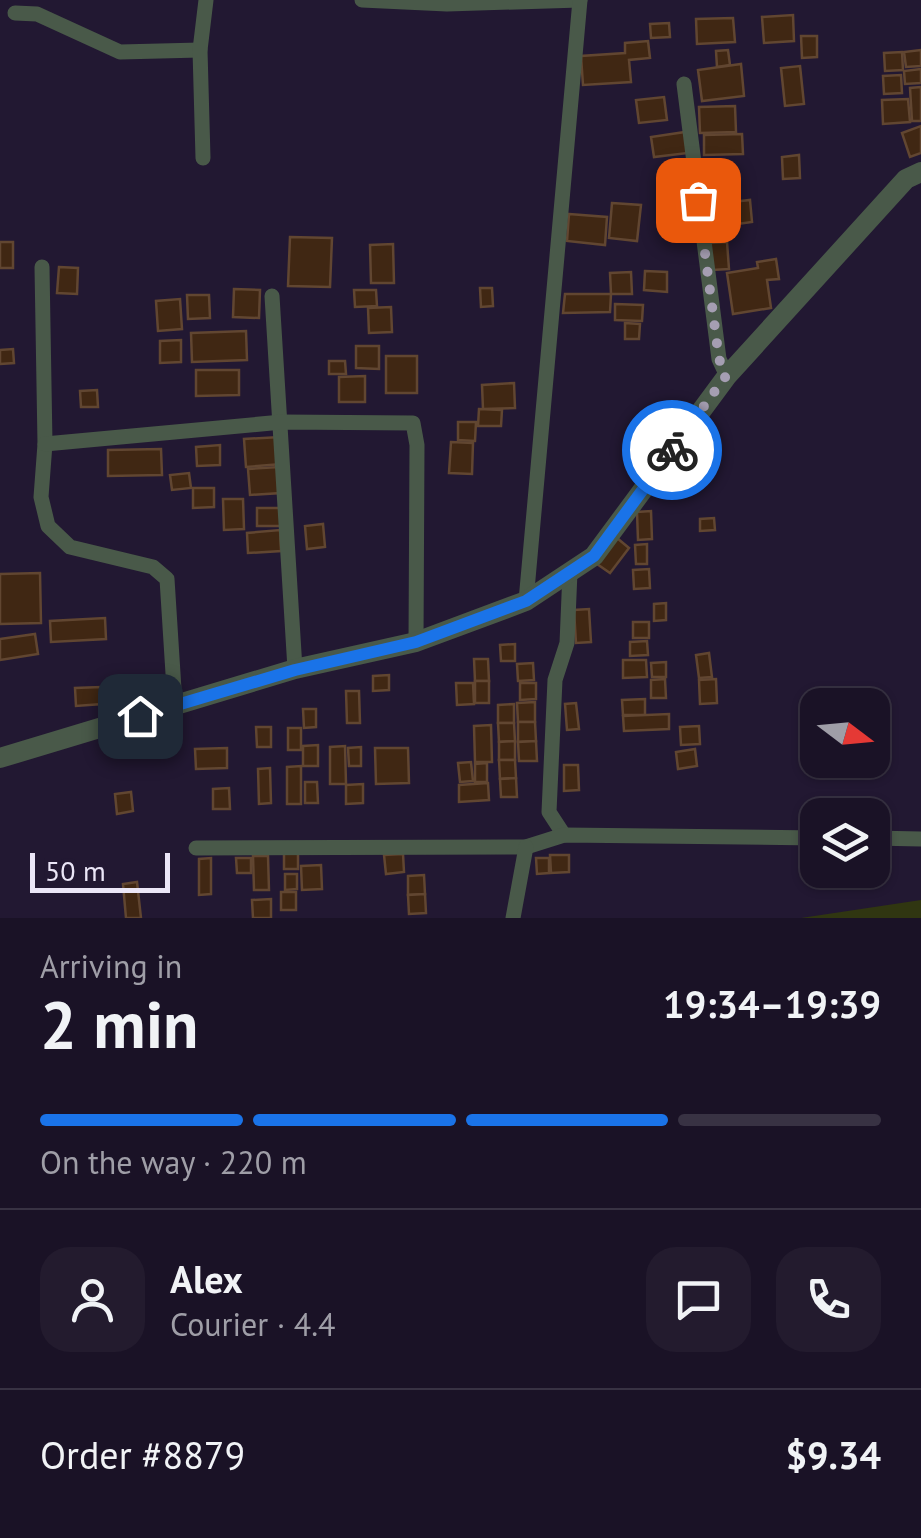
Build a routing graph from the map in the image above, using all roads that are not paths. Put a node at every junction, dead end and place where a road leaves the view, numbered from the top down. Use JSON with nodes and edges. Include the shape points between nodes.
{"nodes":[{"id":1,"x":206,"y":0,"type":"edge"},
{"id":2,"x":362,"y":0,"type":"edge"},
{"id":3,"x":580,"y":0,"type":"edge"},
{"id":4,"x":14,"y":13,"type":"dead end"},
{"id":5,"x":200,"y":50,"type":"junction"},
{"id":6,"x":684,"y":84,"type":"dead end"},
{"id":7,"x":203,"y":158,"type":"dead end"},
{"id":8,"x":914,"y":176,"type":"edge"},
{"id":9,"x":42,"y":267,"type":"dead end"},
{"id":10,"x":272,"y":296,"type":"dead end"},
{"id":11,"x":726,"y":376,"type":"junction"},
{"id":12,"x":282,"y":422,"type":"junction"},
{"id":13,"x":46,"y":444,"type":"junction"},
{"id":14,"x":570,"y":572,"type":"junction"},
{"id":15,"x":526,"y":601,"type":"junction"},
{"id":16,"x":416,"y":642,"type":"junction"},
{"id":17,"x":295,"y":670,"type":"junction"},
{"id":18,"x":175,"y":705,"type":"junction"},
{"id":19,"x":0,"y":758,"type":"edge"},
{"id":20,"x":564,"y":836,"type":"junction"},
{"id":21,"x":800,"y":838,"type":"edge"},
{"id":22,"x":890,"y":838,"type":"edge"},
{"id":23,"x":921,"y":839,"type":"edge"},
{"id":24,"x":526,"y":847,"type":"junction"},
{"id":25,"x":196,"y":848,"type":"dead end"},
{"id":26,"x":513,"y":918,"type":"edge"}],
"edges":[{"from":1,"to":5,"type":"street"},
{"from":2,"to":3,"type":"street"},
{"from":3,"to":15,"type":"street"},
{"from":4,"to":5,"type":"street","via":[[37,14],[120,52]]},
{"from":5,"to":7,"type":"street"},
{"from":6,"to":11,"type":"street"},
{"from":8,"to":11,"type":"street"},
{"from":9,"to":13,"type":"street"},
{"from":10,"to":12,"type":"street"},
{"from":11,"to":14,"type":"street","via":[[594,556]]},
{"from":12,"to":13,"type":"street"},
{"from":12,"to":16,"type":"street","via":[[413,423]]},
{"from":12,"to":17,"type":"street"},
{"from":13,"to":18,"type":"street","via":[[41,497],[48,526],[70,547],[154,567],[167,579]]},
{"from":14,"to":15,"type":"street"},
{"from":14,"to":20,"type":"street","via":[[567,643],[555,680],[549,812]]},
{"from":15,"to":16,"type":"street"},
{"from":16,"to":17,"type":"street"},
{"from":17,"to":18,"type":"street"},
{"from":18,"to":19,"type":"street"},
{"from":20,"to":21,"type":"street"},
{"from":20,"to":24,"type":"street"},
{"from":22,"to":23,"type":"street"},
{"from":24,"to":25,"type":"street"},
{"from":24,"to":26,"type":"street"}]}
